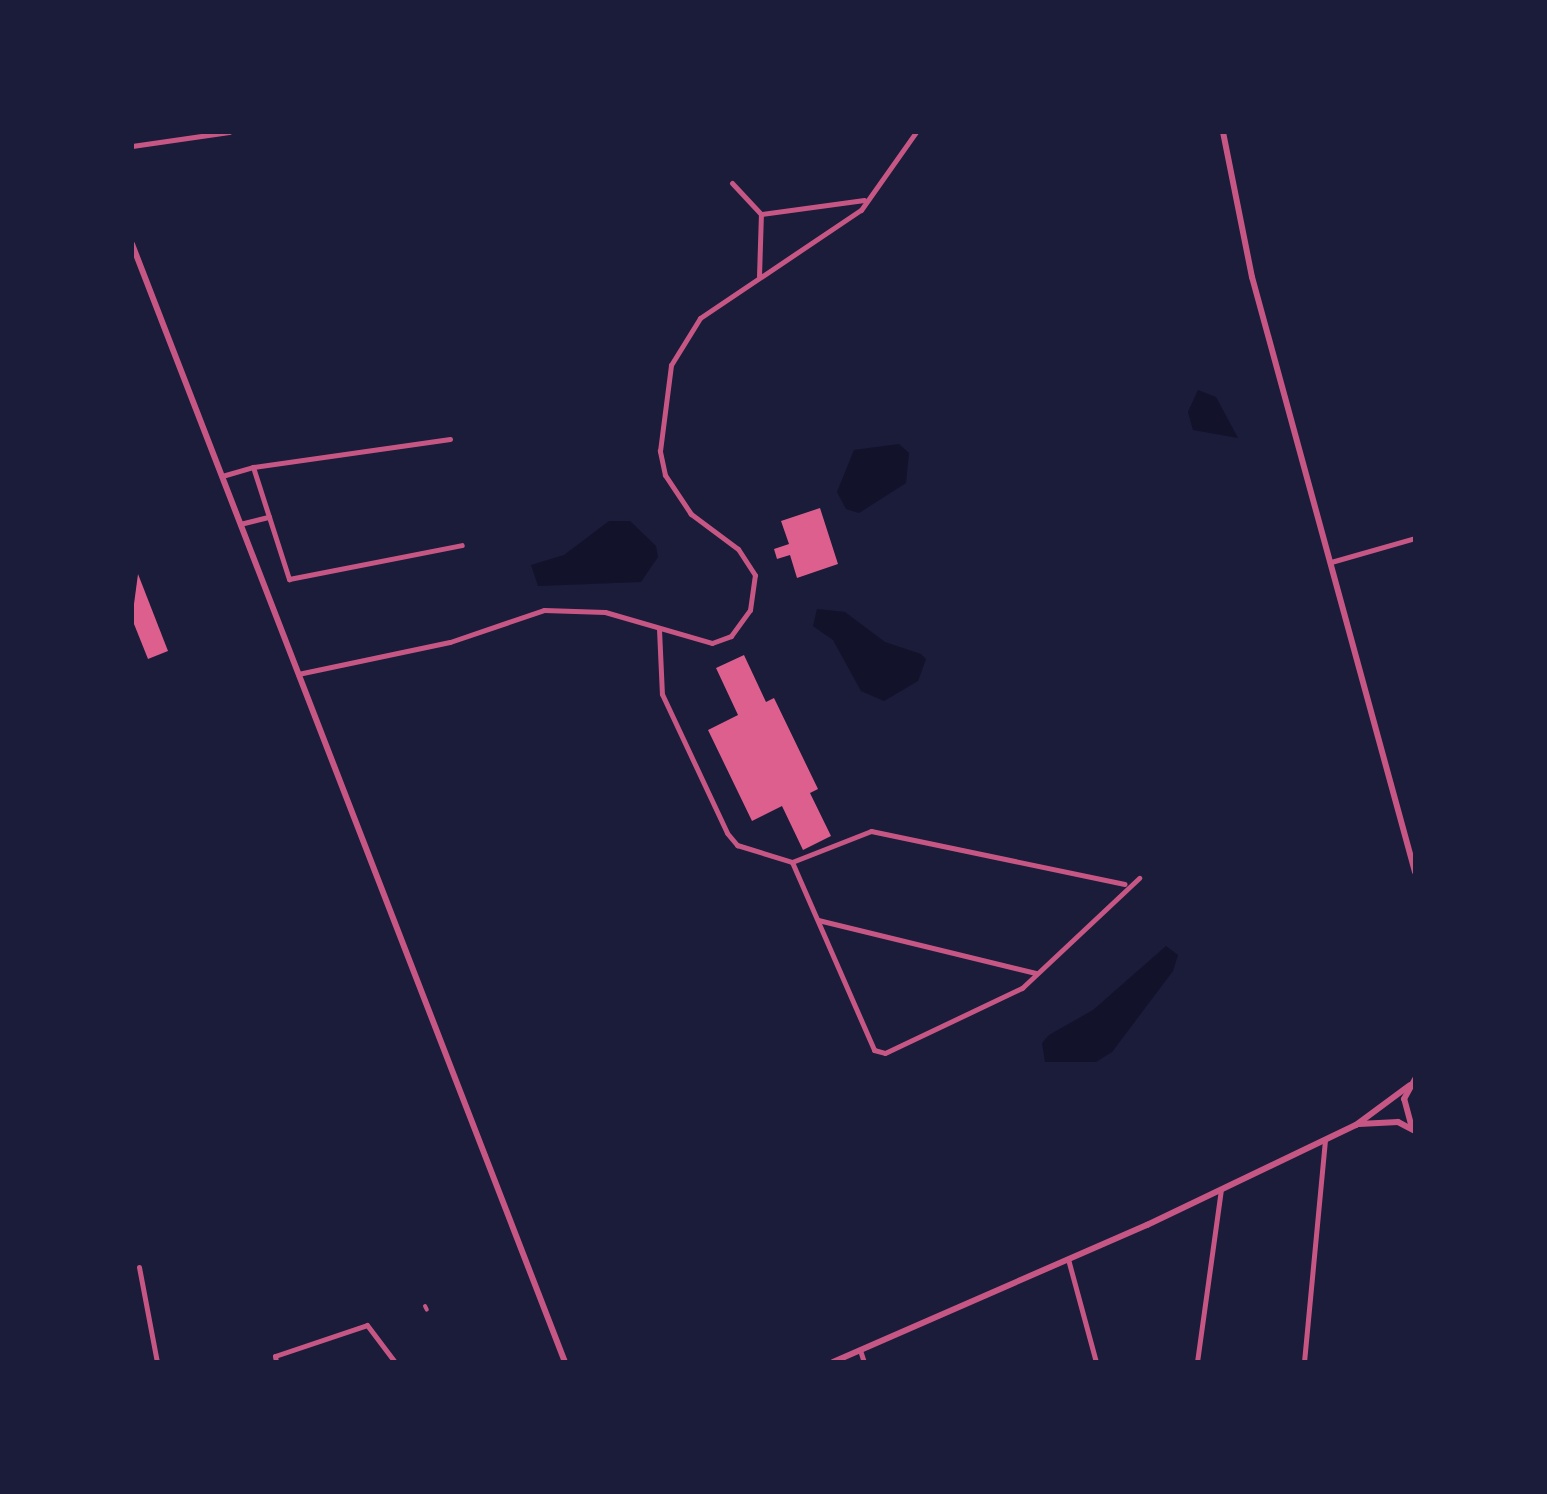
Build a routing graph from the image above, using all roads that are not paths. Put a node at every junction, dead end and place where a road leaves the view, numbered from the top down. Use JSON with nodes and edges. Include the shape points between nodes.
{"nodes":[{"id":1,"x":229,"y":132,"type":"edge"},
{"id":2,"x":916,"y":132,"type":"edge"},
{"id":3,"x":1223,"y":132,"type":"edge"},
{"id":4,"x":132,"y":146,"type":"edge"},
{"id":5,"x":732,"y":183,"type":"dead end"},
{"id":6,"x":864,"y":200,"type":"junction"},
{"id":7,"x":761,"y":214,"type":"junction"},
{"id":8,"x":132,"y":244,"type":"edge"},
{"id":9,"x":759,"y":276,"type":"junction"},
{"id":10,"x":450,"y":439,"type":"dead end"},
{"id":11,"x":253,"y":467,"type":"junction"},
{"id":12,"x":222,"y":476,"type":"junction"},
{"id":13,"x":269,"y":517,"type":"junction"},
{"id":14,"x":240,"y":524,"type":"junction"},
{"id":15,"x":1415,"y":538,"type":"edge"},
{"id":16,"x":462,"y":545,"type":"dead end"},
{"id":17,"x":1331,"y":562,"type":"junction"},
{"id":18,"x":659,"y":629,"type":"junction"},
{"id":19,"x":298,"y":674,"type":"junction"},
{"id":20,"x":1413,"y":854,"type":"edge"},
{"id":21,"x":792,"y":862,"type":"junction"},
{"id":22,"x":1415,"y":872,"type":"edge"},
{"id":23,"x":1139,"y":878,"type":"dead end"},
{"id":24,"x":1125,"y":884,"type":"junction"},
{"id":25,"x":817,"y":920,"type":"junction"},
{"id":26,"x":1036,"y":973,"type":"junction"},
{"id":27,"x":1413,"y":1082,"type":"edge"},
{"id":28,"x":1356,"y":1125,"type":"junction"},
{"id":29,"x":1415,"y":1131,"type":"edge"},
{"id":30,"x":1325,"y":1139,"type":"junction"},
{"id":31,"x":1221,"y":1190,"type":"junction"},
{"id":32,"x":1068,"y":1259,"type":"junction"},
{"id":33,"x":139,"y":1267,"type":"dead end"},
{"id":34,"x":860,"y":1350,"type":"junction"},
{"id":35,"x":157,"y":1362,"type":"edge"},
{"id":36,"x":276,"y":1362,"type":"edge"},
{"id":37,"x":395,"y":1362,"type":"edge"},
{"id":38,"x":565,"y":1362,"type":"edge"},
{"id":39,"x":833,"y":1362,"type":"edge"},
{"id":40,"x":864,"y":1362,"type":"edge"},
{"id":41,"x":1096,"y":1362,"type":"edge"},
{"id":42,"x":1197,"y":1362,"type":"edge"},
{"id":43,"x":1304,"y":1362,"type":"edge"}],
"edges":[{"from":1,"to":4,"type":"street"},
{"from":2,"to":6,"type":"street","via":[[889,177]]},
{"from":3,"to":17,"type":"street","via":[[1252,277]]},
{"from":5,"to":7,"type":"street"},
{"from":6,"to":7,"type":"street"},
{"from":6,"to":9,"type":"street","via":[[852,217]]},
{"from":7,"to":9,"type":"street"},
{"from":8,"to":12,"type":"street"},
{"from":9,"to":18,"type":"street","via":[[680,342],[660,451],[665,475],[691,514],[747,559],[755,575],[750,610],[722,641]]},
{"from":10,"to":11,"type":"street"},
{"from":11,"to":12,"type":"street"},
{"from":11,"to":13,"type":"street"},
{"from":12,"to":14,"type":"street"},
{"from":13,"to":14,"type":"street"},
{"from":13,"to":16,"type":"street","via":[[289,579]]},
{"from":14,"to":19,"type":"street"},
{"from":15,"to":17,"type":"street"},
{"from":17,"to":20,"type":"street"},
{"from":18,"to":19,"type":"street","via":[[605,612],[544,610],[450,642]]},
{"from":18,"to":21,"type":"street","via":[[662,694],[727,833],[737,845]]},
{"from":19,"to":38,"type":"street"},
{"from":20,"to":22,"type":"street"},
{"from":21,"to":24,"type":"street","via":[[871,831]]},
{"from":21,"to":25,"type":"street"},
{"from":23,"to":24,"type":"street"},
{"from":24,"to":26,"type":"street"},
{"from":25,"to":26,"type":"street"},
{"from":25,"to":26,"type":"street","via":[[867,1042],[885,1053],[1022,988]]},
{"from":27,"to":28,"type":"street"},
{"from":27,"to":29,"type":"street","via":[[1404,1116]]},
{"from":28,"to":29,"type":"street","via":[[1380,1120]]},
{"from":28,"to":30,"type":"street"},
{"from":30,"to":31,"type":"street"},
{"from":30,"to":43,"type":"street"},
{"from":31,"to":32,"type":"street"},
{"from":31,"to":42,"type":"street"},
{"from":32,"to":34,"type":"street"},
{"from":32,"to":41,"type":"street"},
{"from":33,"to":35,"type":"street"},
{"from":34,"to":39,"type":"street"},
{"from":34,"to":40,"type":"street"},
{"from":36,"to":37,"type":"street","via":[[275,1356],[367,1325]]}]}
